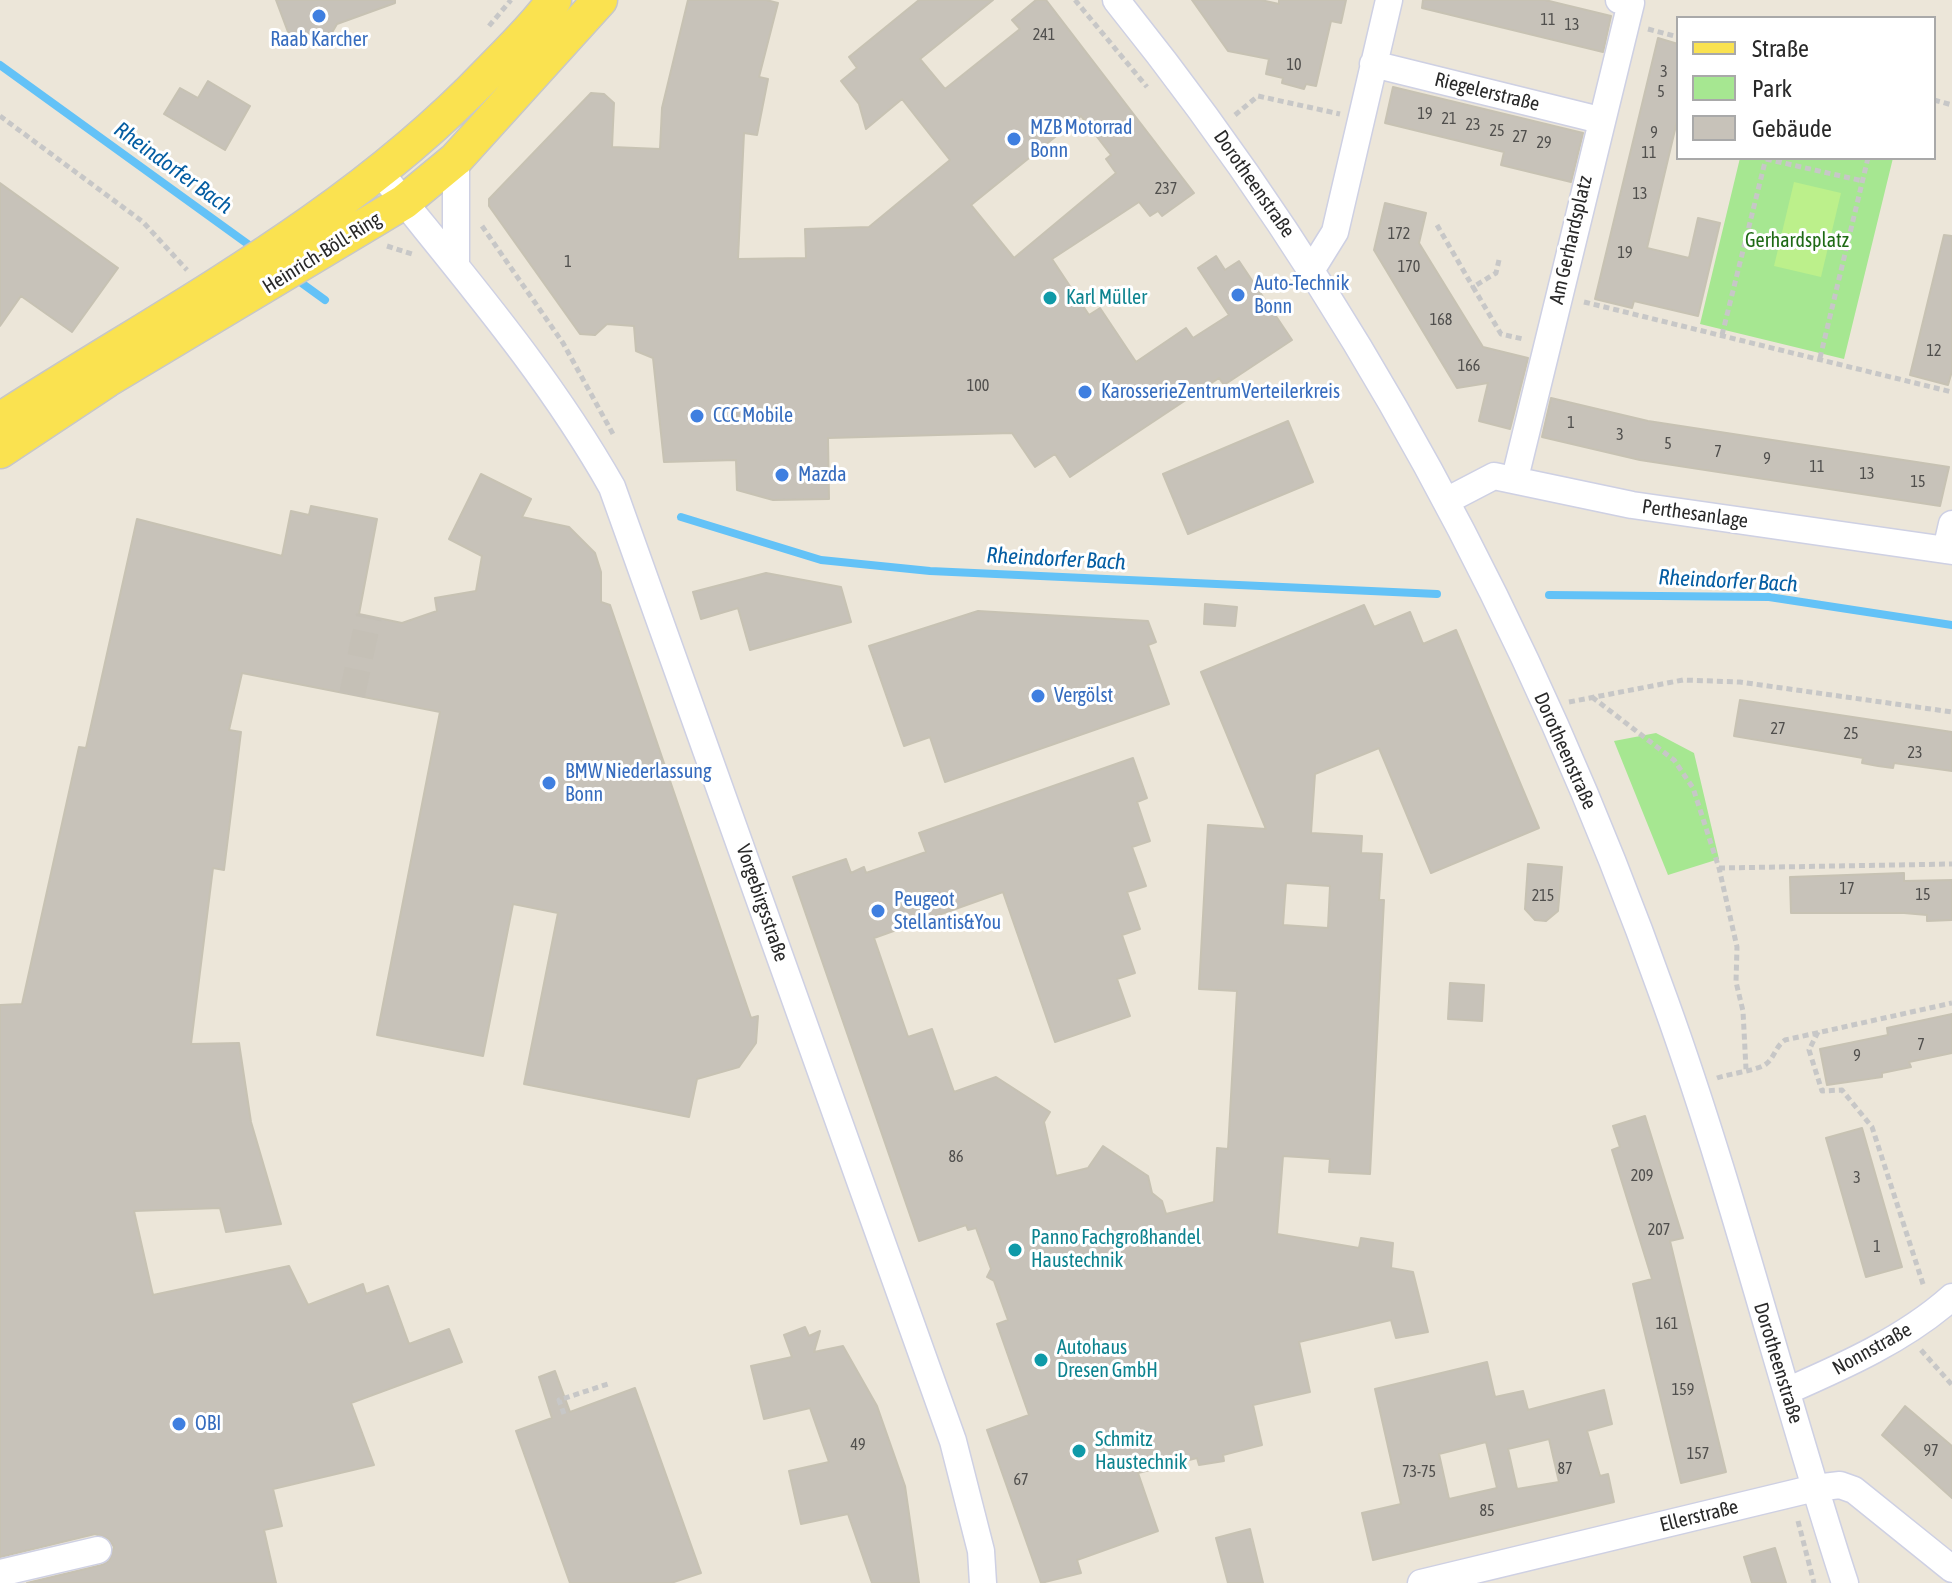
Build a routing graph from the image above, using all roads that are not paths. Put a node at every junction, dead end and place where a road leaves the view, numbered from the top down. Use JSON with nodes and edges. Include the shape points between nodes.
{"nodes":[{"id":1,"x":554,"y":0,"type":"edge"},
{"id":2,"x":600,"y":0,"type":"edge"},
{"id":3,"x":1116,"y":0,"type":"edge"},
{"id":4,"x":1389,"y":0,"type":"edge"},
{"id":5,"x":1625,"y":2,"type":"edge"},
{"id":6,"x":1373,"y":64,"type":"junction"},
{"id":7,"x":1600,"y":120,"type":"junction"},
{"id":8,"x":456,"y":159,"type":"junction"},
{"id":9,"x":380,"y":172,"type":"junction"},
{"id":10,"x":404,"y":202,"type":"junction"},
{"id":11,"x":300,"y":250,"type":"junction"},
{"id":12,"x":456,"y":262,"type":"junction"},
{"id":13,"x":1312,"y":269,"type":"junction"},
{"id":14,"x":211,"y":294,"type":"junction"},
{"id":15,"x":0,"y":420,"type":"edge"},
{"id":16,"x":0,"y":451,"type":"edge"},
{"id":17,"x":1515,"y":478,"type":"junction"},
{"id":18,"x":1446,"y":501,"type":"junction"},
{"id":19,"x":1952,"y":524,"type":"edge"},
{"id":20,"x":1949,"y":550,"type":"edge"},
{"id":21,"x":1942,"y":1306,"type":"edge"},
{"id":22,"x":1787,"y":1391,"type":"junction"},
{"id":23,"x":1815,"y":1488,"type":"junction"},
{"id":24,"x":98,"y":1550,"type":"dead end"},
{"id":25,"x":981,"y":1551,"type":"junction"},
{"id":26,"x":1952,"y":1569,"type":"edge"},
{"id":27,"x":0,"y":1573,"type":"edge"},
{"id":28,"x":983,"y":1583,"type":"edge"},
{"id":29,"x":1001,"y":1583,"type":"edge"},
{"id":30,"x":1421,"y":1583,"type":"edge"},
{"id":31,"x":1845,"y":1583,"type":"edge"}],
"edges":[{"from":1,"to":9,"type":"main road","name":"Heinrich-Böll-Ring","via":[[455,108]]},
{"from":2,"to":8,"type":"main road","name":"Heinrich-Böll-Ring"},
{"from":3,"to":13,"type":"street","name":"Dorotheenstraße","via":[[1217,130]]},
{"from":4,"to":6,"type":"street"},
{"from":5,"to":7,"type":"street","name":"Am Gerhardsplatz"},
{"from":6,"to":7,"type":"street","name":"Riegelerstraße"},
{"from":6,"to":13,"type":"street","via":[[1335,232]]},
{"from":7,"to":17,"type":"street","name":"Am Gerhardsplatz"},
{"from":8,"to":10,"type":"main road","name":"Heinrich-Böll-Ring"},
{"from":8,"to":12,"type":"street"},
{"from":9,"to":10,"type":"street","name":"Vorgebirgsstraße"},
{"from":9,"to":11,"type":"main road","name":"Heinrich-Böll-Ring"},
{"from":10,"to":11,"type":"main road","name":"Heinrich-Böll-Ring"},
{"from":10,"to":12,"type":"street","name":"Vorgebirgsstraße"},
{"from":11,"to":14,"type":"main road","name":"Heinrich-Böll-Ring"},
{"from":12,"to":25,"type":"street","name":"Vorgebirgsstraße","via":[[578,425],[626,519],[953,1441]]},
{"from":13,"to":18,"type":"street","name":"Dorotheenstraße"},
{"from":14,"to":15,"type":"main road","name":"Heinrich-Böll-Ring"},
{"from":14,"to":16,"type":"main road","name":"Heinrich-Böll-Ring","via":[[107,380]]},
{"from":17,"to":18,"type":"street","name":"Perthesanlage","via":[[1494,476]]},
{"from":17,"to":20,"type":"street","name":"Perthesanlage","via":[[1632,505]]},
{"from":18,"to":22,"type":"street","name":"Dorotheenstraße","via":[[1547,707],[1634,915]]},
{"from":19,"to":20,"type":"street"},
{"from":21,"to":22,"type":"street","name":"Nonnstraße","via":[[1850,1363]]},
{"from":22,"to":23,"type":"street","name":"Dorotheenstraße"},
{"from":23,"to":26,"type":"street","name":"Ellerstraße","via":[[1840,1485],[1854,1490]]},
{"from":23,"to":30,"type":"street","name":"Ellerstraße"},
{"from":23,"to":31,"type":"street","name":"Dorotheenstraße"},
{"from":24,"to":27,"type":"street"},
{"from":25,"to":28,"type":"street","name":"Vorgebirgsstraße"},
{"from":25,"to":29,"type":"street"}]}
